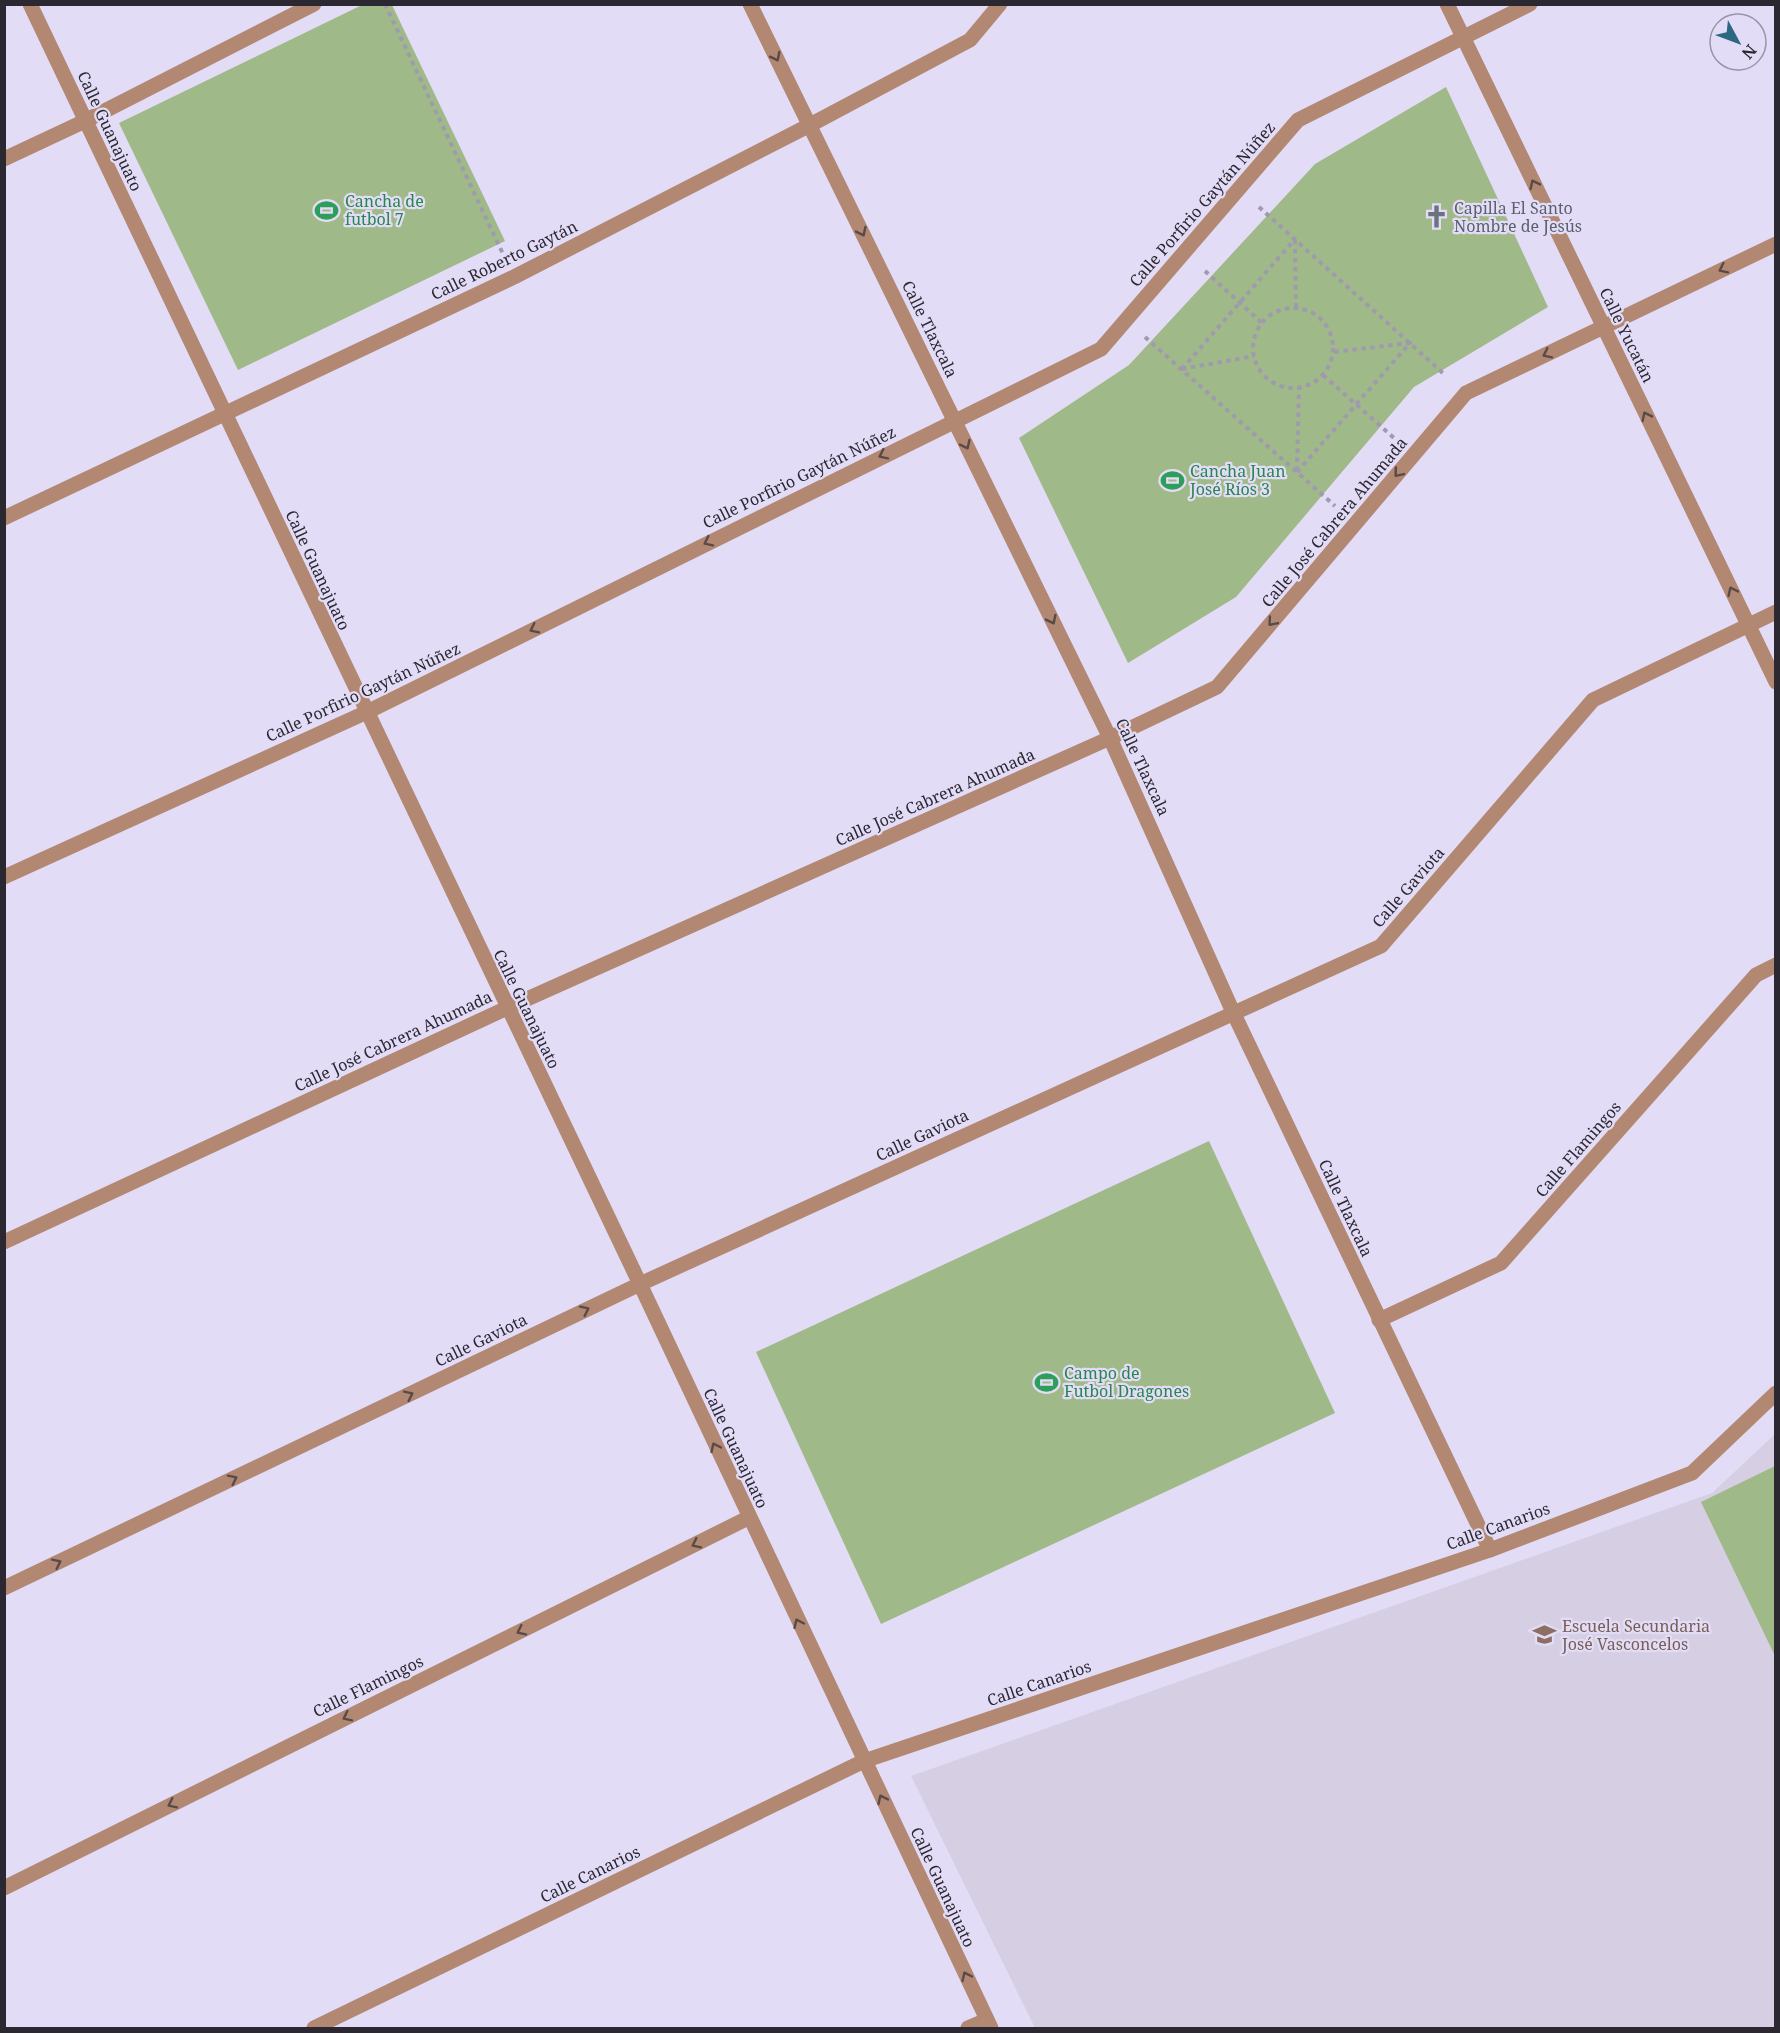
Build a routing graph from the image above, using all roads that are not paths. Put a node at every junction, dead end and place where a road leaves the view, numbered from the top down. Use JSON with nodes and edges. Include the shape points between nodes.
{"nodes":[{"id":1,"x":30,"y":4,"type":"edge"},
{"id":2,"x":314,"y":4,"type":"edge"},
{"id":3,"x":750,"y":4,"type":"edge"},
{"id":4,"x":1000,"y":4,"type":"edge"},
{"id":5,"x":1447,"y":4,"type":"edge"},
{"id":6,"x":1530,"y":4,"type":"edge"},
{"id":7,"x":1464,"y":38,"type":"junction"},
{"id":8,"x":85,"y":121,"type":"junction"},
{"id":9,"x":810,"y":125,"type":"junction"},
{"id":10,"x":4,"y":159,"type":"edge"},
{"id":11,"x":1776,"y":244,"type":"edge"},
{"id":12,"x":1603,"y":326,"type":"junction"},
{"id":13,"x":225,"y":415,"type":"junction"},
{"id":14,"x":954,"y":420,"type":"junction"},
{"id":15,"x":4,"y":518,"type":"edge"},
{"id":16,"x":1776,"y":612,"type":"edge"},
{"id":17,"x":1748,"y":625,"type":"junction"},
{"id":18,"x":1776,"y":681,"type":"edge"},
{"id":19,"x":367,"y":712,"type":"junction"},
{"id":20,"x":1110,"y":738,"type":"junction"},
{"id":21,"x":4,"y":877,"type":"edge"},
{"id":22,"x":1776,"y":965,"type":"edge"},
{"id":23,"x":507,"y":1008,"type":"junction"},
{"id":24,"x":1233,"y":1012,"type":"junction"},
{"id":25,"x":4,"y":1242,"type":"edge"},
{"id":26,"x":640,"y":1284,"type":"junction"},
{"id":27,"x":1379,"y":1320,"type":"junction"},
{"id":28,"x":1776,"y":1393,"type":"edge"},
{"id":29,"x":748,"y":1518,"type":"junction"},
{"id":30,"x":1490,"y":1550,"type":"junction"},
{"id":31,"x":4,"y":1588,"type":"edge"},
{"id":32,"x":864,"y":1761,"type":"junction"},
{"id":33,"x":4,"y":1887,"type":"edge"},
{"id":34,"x":989,"y":2024,"type":"edge"},
{"id":35,"x":314,"y":2028,"type":"edge"},
{"id":36,"x":968,"y":2028,"type":"edge"}],
"edges":[{"from":1,"to":8,"type":"street","name":"Calle Guanajuato"},
{"from":2,"to":8,"type":"street"},
{"from":3,"to":9,"type":"street","name":"Calle Tlaxcala","one_way":true},
{"from":4,"to":9,"type":"street","name":"Calle Roberto Gaytán","via":[[969,40]]},
{"from":5,"to":7,"type":"street","name":"Calle Yucatán"},
{"from":6,"to":7,"type":"street","name":"Calle Porfirio Gaytán Núñez"},
{"from":12,"to":7,"type":"street","name":"Calle Yucatán","one_way":true},
{"from":7,"to":14,"type":"street","name":"Calle Porfirio Gaytán Núñez","via":[[1298,120],[1101,349]]},
{"from":8,"to":10,"type":"street"},
{"from":8,"to":13,"type":"street","name":"Calle Guanajuato"},
{"from":9,"to":13,"type":"street","name":"Calle Roberto Gaytán","via":[[514,277]]},
{"from":9,"to":14,"type":"street","name":"Calle Tlaxcala","one_way":true},
{"from":11,"to":12,"type":"street","name":"Calle José Cabrera Ahumada","one_way":true},
{"from":17,"to":12,"type":"street","name":"Calle Yucatán","one_way":true},
{"from":12,"to":20,"type":"street","name":"Calle José Cabrera Ahumada","one_way":true,"via":[[1466,393],[1217,687]]},
{"from":13,"to":15,"type":"street","name":"Calle Roberto Gaytán"},
{"from":13,"to":19,"type":"street","name":"Calle Guanajuato"},
{"from":14,"to":19,"type":"street","name":"Calle Porfirio Gaytán Núñez","one_way":true},
{"from":14,"to":20,"type":"street","name":"Calle Tlaxcala","one_way":true},
{"from":16,"to":17,"type":"street","name":"Calle Gaviota"},
{"from":17,"to":18,"type":"street","name":"Calle Yucatán"},
{"from":17,"to":24,"type":"street","name":"Calle Gaviota","via":[[1593,700],[1381,946]]},
{"from":19,"to":21,"type":"street","name":"Calle Porfirio Gaytán Núñez"},
{"from":19,"to":23,"type":"street","name":"Calle Guanajuato"},
{"from":20,"to":23,"type":"street","name":"Calle José Cabrera Ahumada"},
{"from":20,"to":24,"type":"street","name":"Calle Tlaxcala"},
{"from":22,"to":27,"type":"street","name":"Calle Flamingos","via":[[1756,975],[1501,1263]]},
{"from":23,"to":25,"type":"street","name":"Calle José Cabrera Ahumada"},
{"from":23,"to":26,"type":"street","name":"Calle Guanajuato"},
{"from":24,"to":26,"type":"street","name":"Calle Gaviota"},
{"from":24,"to":27,"type":"street","name":"Calle Tlaxcala"},
{"from":29,"to":26,"type":"street","name":"Calle Guanajuato","one_way":true},
{"from":31,"to":26,"type":"street","name":"Calle Gaviota","one_way":true},
{"from":27,"to":30,"type":"street","name":"Calle Tlaxcala"},
{"from":28,"to":30,"type":"street","name":"Calle Canarios","via":[[1692,1473]]},
{"from":32,"to":29,"type":"street","name":"Calle Guanajuato","one_way":true},
{"from":29,"to":33,"type":"street","name":"Calle Flamingos","one_way":true},
{"from":30,"to":32,"type":"street","name":"Calle Canarios"},
{"from":34,"to":32,"type":"street","name":"Calle Guanajuato","one_way":true},
{"from":32,"to":35,"type":"street","name":"Calle Canarios"},
{"from":34,"to":36,"type":"street"}]}
